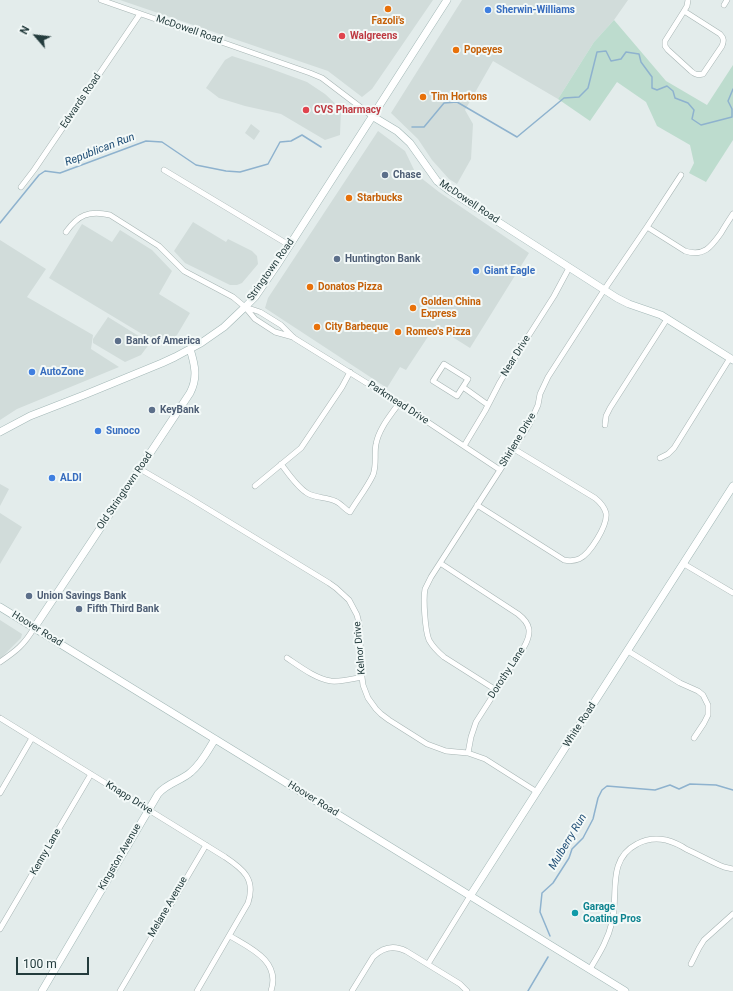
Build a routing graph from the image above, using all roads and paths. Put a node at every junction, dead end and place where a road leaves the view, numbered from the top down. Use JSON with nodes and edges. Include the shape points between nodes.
{"nodes":[{"id":1,"x":101,"y":0,"type":"edge"},
{"id":2,"x":447,"y":0,"type":"edge"},
{"id":3,"x":688,"y":0,"type":"edge"},
{"id":4,"x":727,"y":0,"type":"edge"},
{"id":5,"x":724,"y":6,"type":"dead end"},
{"id":6,"x":684,"y":11,"type":"junction"},
{"id":7,"x":140,"y":14,"type":"junction"},
{"id":8,"x":372,"y":116,"type":"junction"},
{"id":9,"x":164,"y":170,"type":"dead end"},
{"id":10,"x":681,"y":174,"type":"dead end"},
{"id":11,"x":21,"y":187,"type":"dead end"},
{"id":12,"x":733,"y":214,"type":"edge"},
{"id":13,"x":647,"y":227,"type":"junction"},
{"id":14,"x":66,"y":232,"type":"dead end"},
{"id":15,"x":289,"y":245,"type":"junction"},
{"id":16,"x":568,"y":268,"type":"junction"},
{"id":17,"x":604,"y":290,"type":"junction"},
{"id":18,"x":245,"y":307,"type":"junction"},
{"id":19,"x":667,"y":318,"type":"junction"},
{"id":20,"x":294,"y":338,"type":"junction"},
{"id":21,"x":190,"y":349,"type":"junction"},
{"id":22,"x":732,"y":359,"type":"edge"},
{"id":23,"x":350,"y":372,"type":"junction"},
{"id":24,"x":463,"y":387,"type":"junction"},
{"id":25,"x":399,"y":403,"type":"junction"},
{"id":26,"x":488,"y":405,"type":"junction"},
{"id":27,"x":605,"y":425,"type":"dead end"},
{"id":28,"x":0,"y":432,"type":"edge"},
{"id":29,"x":464,"y":446,"type":"junction"},
{"id":30,"x":514,"y":449,"type":"junction"},
{"id":31,"x":660,"y":458,"type":"dead end"},
{"id":32,"x":282,"y":464,"type":"junction"},
{"id":33,"x":140,"y":469,"type":"junction"},
{"id":34,"x":500,"y":470,"type":"junction"},
{"id":35,"x":255,"y":486,"type":"dead end"},
{"id":36,"x":733,"y":486,"type":"edge"},
{"id":37,"x":477,"y":505,"type":"junction"},
{"id":38,"x":440,"y":563,"type":"junction"},
{"id":39,"x":684,"y":564,"type":"junction"},
{"id":40,"x":733,"y":593,"type":"edge"},
{"id":41,"x":0,"y":607,"type":"edge"},
{"id":42,"x":34,"y":628,"type":"junction"},
{"id":43,"x":628,"y":651,"type":"junction"},
{"id":44,"x":287,"y":658,"type":"dead end"},
{"id":45,"x":0,"y":662,"type":"edge"},
{"id":46,"x":362,"y":678,"type":"junction"},
{"id":47,"x":496,"y":690,"type":"junction"},
{"id":48,"x":0,"y":718,"type":"edge"},
{"id":49,"x":32,"y":738,"type":"junction"},
{"id":50,"x":694,"y":738,"type":"dead end"},
{"id":51,"x":216,"y":739,"type":"junction"},
{"id":52,"x":468,"y":753,"type":"junction"},
{"id":53,"x":91,"y":774,"type":"junction"},
{"id":54,"x":537,"y":792,"type":"junction"},
{"id":55,"x":0,"y":793,"type":"edge"},
{"id":56,"x":148,"y":810,"type":"junction"},
{"id":57,"x":206,"y":845,"type":"junction"},
{"id":58,"x":733,"y":869,"type":"edge"},
{"id":59,"x":470,"y":896,"type":"junction"},
{"id":60,"x":733,"y":914,"type":"edge"},
{"id":61,"x":0,"y":929,"type":"edge"},
{"id":62,"x":230,"y":936,"type":"junction"},
{"id":63,"x":428,"y":964,"type":"junction"},
{"id":64,"x":691,"y":964,"type":"dead end"},
{"id":65,"x":590,"y":969,"type":"junction"},
{"id":66,"x":42,"y":991,"type":"edge"},
{"id":67,"x":120,"y":991,"type":"edge"},
{"id":68,"x":197,"y":991,"type":"edge"},
{"id":69,"x":271,"y":991,"type":"edge"},
{"id":70,"x":352,"y":991,"type":"edge"},
{"id":71,"x":468,"y":991,"type":"edge"},
{"id":72,"x":625,"y":991,"type":"edge"}],
"edges":[{"from":1,"to":7,"type":"street","name":"McDowell Road"},
{"from":2,"to":8,"type":"street","name":"Stringtown Road"},
{"from":3,"to":6,"type":"street","via":[[688,6]]},
{"from":4,"to":5,"type":"street"},
{"from":6,"to":6,"type":"street","via":[[665,41],[665,46],[691,72],[703,74],[722,46],[723,37]]},
{"from":7,"to":8,"type":"street","name":"McDowell Road","via":[[322,78]]},
{"from":7,"to":11,"type":"street","name":"Edwards Road"},
{"from":8,"to":15,"type":"street","name":"Stringtown Road"},
{"from":8,"to":16,"type":"street","name":"McDowell Road","via":[[397,131],[410,143],[442,186]]},
{"from":9,"to":15,"type":"street"},
{"from":10,"to":13,"type":"street","name":"Shirlene Drive"},
{"from":12,"to":13,"type":"street","via":[[708,249],[697,253],[685,251]]},
{"from":13,"to":17,"type":"street","name":"Shirlene Drive"},
{"from":14,"to":18,"type":"street","name":"Parkmead Drive","via":[[71,224],[82,216],[93,213],[110,215],[159,246],[184,271],[233,297]]},
{"from":15,"to":18,"type":"street","name":"Stringtown Road"},
{"from":16,"to":17,"type":"street","name":"McDowell Road"},
{"from":16,"to":26,"type":"street","name":"Near Drive","via":[[554,296]]},
{"from":17,"to":19,"type":"street","name":"McDowell Road","via":[[623,301]]},
{"from":17,"to":30,"type":"street","name":"Shirlene Drive","via":[[548,378],[529,425]]},
{"from":18,"to":20,"type":"street","name":"Parkmead Drive","via":[[260,312],[281,325]]},
{"from":18,"to":20,"type":"street","name":"Parkmead Drive","via":[[255,319],[275,332]]},
{"from":18,"to":21,"type":"street","name":"Stringtown Road","via":[[212,335]]},
{"from":19,"to":22,"type":"street","name":"McDowell Road"},
{"from":19,"to":27,"type":"street","via":[[610,408]]},
{"from":20,"to":23,"type":"street","name":"Parkmead Drive"},
{"from":21,"to":28,"type":"street","name":"Stringtown Road","via":[[30,416]]},
{"from":21,"to":33,"type":"street","name":"Old Stringtown Road","via":[[196,370],[194,385]]},
{"from":22,"to":31,"type":"street","via":[[674,448]]},
{"from":23,"to":25,"type":"street","name":"Parkmead Drive"},
{"from":23,"to":32,"type":"street","via":[[301,448]]},
{"from":24,"to":24,"type":"street","via":[[468,379],[444,364],[433,381],[457,396]]},
{"from":24,"to":26,"type":"street"},
{"from":25,"to":29,"type":"street","name":"Parkmead Drive"},
{"from":25,"to":32,"type":"street","via":[[383,426],[376,444],[374,473],[350,512],[334,500],[307,493]]},
{"from":26,"to":29,"type":"street","name":"Near Drive"},
{"from":29,"to":34,"type":"street","name":"Parkmead Drive"},
{"from":30,"to":34,"type":"street","name":"Shirlene Drive"},
{"from":30,"to":37,"type":"street","via":[[595,498],[603,506],[606,518],[603,529],[589,551],[580,559],[564,560]]},
{"from":32,"to":35,"type":"street"},
{"from":33,"to":42,"type":"street","name":"Old Stringtown Road"},
{"from":33,"to":46,"type":"street","name":"Kelnor Drive","via":[[188,496],[343,594],[349,600],[359,623]]},
{"from":34,"to":37,"type":"street","name":"Shirlene Drive"},
{"from":36,"to":39,"type":"street","name":"White Road"},
{"from":37,"to":38,"type":"street","name":"Shirlene Drive"},
{"from":38,"to":47,"type":"street","name":"Shirlene Drive","via":[[424,595],[429,640],[437,651]]},
{"from":38,"to":47,"type":"street","name":"Dorothy Lane","via":[[518,614],[528,626],[529,635],[524,647]]},
{"from":39,"to":40,"type":"street"},
{"from":39,"to":43,"type":"street","name":"White Road"},
{"from":41,"to":42,"type":"street","name":"Hoover Road"},
{"from":42,"to":45,"type":"street","via":[[17,650]]},
{"from":42,"to":51,"type":"street","name":"Hoover Road"},
{"from":43,"to":50,"type":"street","via":[[703,695],[708,705],[708,715]]},
{"from":43,"to":54,"type":"street","name":"White Road"},
{"from":44,"to":46,"type":"street","via":[[323,679],[338,681]]},
{"from":46,"to":52,"type":"street","name":"Kelnor Drive","via":[[368,698],[389,720],[427,744],[446,751]]},
{"from":47,"to":52,"type":"street","name":"Dorothy Lane","via":[[476,722]]},
{"from":48,"to":49,"type":"street","name":"Knapp Drive"},
{"from":49,"to":53,"type":"street","name":"Knapp Drive"},
{"from":49,"to":55,"type":"street"},
{"from":51,"to":56,"type":"street","name":"Kingston Avenue","via":[[197,767],[161,790]]},
{"from":51,"to":59,"type":"street","name":"Hoover Road"},
{"from":52,"to":54,"type":"street","name":"Kelnor Drive","via":[[485,759]]},
{"from":53,"to":56,"type":"street","name":"Knapp Drive"},
{"from":53,"to":61,"type":"street","name":"Kenny Lane"},
{"from":54,"to":59,"type":"street","name":"White Road"},
{"from":56,"to":57,"type":"street","name":"Knapp Drive"},
{"from":56,"to":66,"type":"street","name":"Kingston Avenue"},
{"from":57,"to":62,"type":"street","name":"Knapp Drive","via":[[241,868],[250,885],[248,903]]},
{"from":57,"to":67,"type":"street","name":"Melane Avenue"},
{"from":58,"to":65,"type":"street","via":[[719,865],[668,840],[647,840],[634,845],[620,860],[616,871],[613,920]]},
{"from":59,"to":63,"type":"street","name":"White Road"},
{"from":59,"to":65,"type":"street","name":"Hoover Road"},
{"from":60,"to":64,"type":"street","via":[[704,940]]},
{"from":62,"to":68,"type":"street"},
{"from":62,"to":69,"type":"street","via":[[257,952],[265,960],[272,971]]},
{"from":63,"to":70,"type":"street","via":[[402,949],[387,948],[373,957]]},
{"from":63,"to":71,"type":"street"},
{"from":65,"to":72,"type":"street","name":"Hoover Road"}]}
